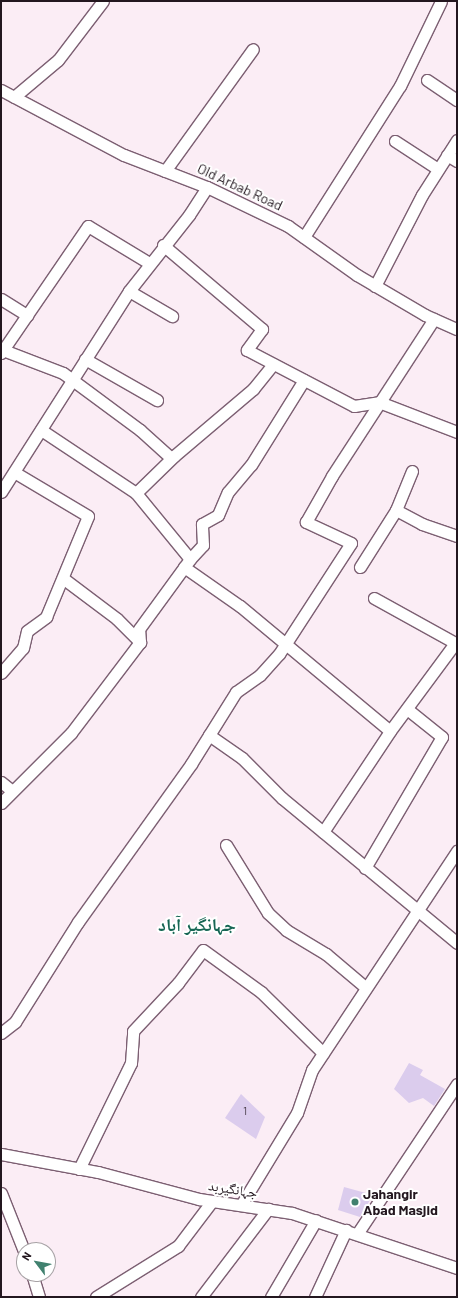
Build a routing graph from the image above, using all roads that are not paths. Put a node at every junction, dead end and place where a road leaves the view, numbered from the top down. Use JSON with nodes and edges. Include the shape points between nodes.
{"nodes":[{"id":1,"x":103,"y":1,"type":"edge"},
{"id":2,"x":440,"y":1,"type":"edge"},
{"id":3,"x":253,"y":50,"type":"dead end"},
{"id":4,"x":427,"y":80,"type":"dead end"},
{"id":5,"x":1,"y":90,"type":"edge"},
{"id":6,"x":14,"y":97,"type":"junction"},
{"id":7,"x":457,"y":100,"type":"edge"},
{"id":8,"x":457,"y":140,"type":"edge"},
{"id":9,"x":395,"y":141,"type":"dead end"},
{"id":10,"x":447,"y":155,"type":"junction"},
{"id":11,"x":457,"y":161,"type":"edge"},
{"id":12,"x":438,"y":169,"type":"junction"},
{"id":13,"x":165,"y":171,"type":"junction"},
{"id":14,"x":207,"y":187,"type":"junction"},
{"id":15,"x":304,"y":237,"type":"junction"},
{"id":16,"x":163,"y":245,"type":"junction"},
{"id":17,"x":149,"y":263,"type":"junction"},
{"id":18,"x":375,"y":286,"type":"junction"},
{"id":19,"x":129,"y":291,"type":"junction"},
{"id":20,"x":1,"y":299,"type":"edge"},
{"id":21,"x":26,"y":315,"type":"junction"},
{"id":22,"x":172,"y":316,"type":"dead end"},
{"id":23,"x":434,"y":320,"type":"junction"},
{"id":24,"x":457,"y":329,"type":"edge"},
{"id":25,"x":2,"y":351,"type":"edge"},
{"id":26,"x":85,"y":359,"type":"junction"},
{"id":27,"x":273,"y":364,"type":"junction"},
{"id":28,"x":304,"y":380,"type":"junction"},
{"id":29,"x":73,"y":382,"type":"junction"},
{"id":30,"x":157,"y":400,"type":"dead end"},
{"id":31,"x":379,"y":402,"type":"junction"},
{"id":32,"x":41,"y":430,"type":"junction"},
{"id":33,"x":457,"y":432,"type":"edge"},
{"id":34,"x":172,"y":458,"type":"junction"},
{"id":35,"x":412,"y":471,"type":"dead end"},
{"id":36,"x":14,"y":472,"type":"junction"},
{"id":37,"x":1,"y":492,"type":"edge"},
{"id":38,"x":136,"y":493,"type":"junction"},
{"id":39,"x":396,"y":510,"type":"junction"},
{"id":40,"x":457,"y":536,"type":"edge"},
{"id":41,"x":187,"y":563,"type":"junction"},
{"id":42,"x":360,"y":567,"type":"dead end"},
{"id":43,"x":64,"y":579,"type":"junction"},
{"id":44,"x":374,"y":598,"type":"dead end"},
{"id":45,"x":140,"y":642,"type":"junction"},
{"id":46,"x":456,"y":644,"type":"edge"},
{"id":47,"x":284,"y":645,"type":"junction"},
{"id":48,"x":1,"y":673,"type":"edge"},
{"id":49,"x":407,"y":709,"type":"junction"},
{"id":50,"x":390,"y":731,"type":"junction"},
{"id":51,"x":209,"y":734,"type":"junction"},
{"id":52,"x":1,"y":782,"type":"edge"},
{"id":53,"x":12,"y":791,"type":"junction"},
{"id":54,"x":1,"y":803,"type":"edge"},
{"id":55,"x":323,"y":832,"type":"junction"},
{"id":56,"x":226,"y":845,"type":"dead end"},
{"id":57,"x":457,"y":851,"type":"edge"},
{"id":58,"x":365,"y":868,"type":"junction"},
{"id":59,"x":416,"y":910,"type":"junction"},
{"id":60,"x":457,"y":943,"type":"edge"},
{"id":61,"x":365,"y":987,"type":"junction"},
{"id":62,"x":1,"y":1033,"type":"edge"},
{"id":63,"x":322,"y":1053,"type":"junction"},
{"id":64,"x":457,"y":1084,"type":"edge"},
{"id":65,"x":1,"y":1154,"type":"edge"},
{"id":66,"x":79,"y":1169,"type":"junction"},
{"id":67,"x":1,"y":1193,"type":"edge"},
{"id":68,"x":212,"y":1201,"type":"junction"},
{"id":69,"x":241,"y":1205,"type":"junction"},
{"id":70,"x":268,"y":1209,"type":"junction"},
{"id":71,"x":316,"y":1220,"type":"junction"},
{"id":72,"x":351,"y":1232,"type":"junction"},
{"id":73,"x":20,"y":1242,"type":"edge"},
{"id":74,"x":457,"y":1268,"type":"edge"},
{"id":75,"x":34,"y":1282,"type":"edge"},
{"id":76,"x":39,"y":1297,"type":"edge"},
{"id":77,"x":96,"y":1297,"type":"edge"},
{"id":78,"x":201,"y":1297,"type":"edge"},
{"id":79,"x":271,"y":1297,"type":"edge"},
{"id":80,"x":315,"y":1297,"type":"edge"}],
"edges":[{"from":1,"to":6,"type":"street","via":[[58,60]]},
{"from":2,"to":15,"type":"street","via":[[400,86]]},
{"from":3,"to":13,"type":"street"},
{"from":4,"to":7,"type":"street"},
{"from":5,"to":6,"type":"street","name":"Old Arbab Road"},
{"from":6,"to":13,"type":"street","name":"Old Arbab Road","via":[[124,155]]},
{"from":8,"to":10,"type":"street"},
{"from":9,"to":12,"type":"street"},
{"from":10,"to":11,"type":"street"},
{"from":10,"to":12,"type":"street"},
{"from":12,"to":18,"type":"street"},
{"from":13,"to":14,"type":"street","name":"Old Arbab Road"},
{"from":14,"to":15,"type":"street","name":"Old Arbab Road","via":[[288,226]]},
{"from":14,"to":16,"type":"street","via":[[189,215]]},
{"from":15,"to":18,"type":"street","name":"Old Arbab Road"},
{"from":16,"to":17,"type":"street"},
{"from":16,"to":27,"type":"street","via":[[262,329],[246,350]]},
{"from":17,"to":19,"type":"street"},
{"from":17,"to":21,"type":"street","via":[[88,226]]},
{"from":18,"to":23,"type":"street","name":"Old Arbab Road"},
{"from":19,"to":22,"type":"street"},
{"from":19,"to":26,"type":"street"},
{"from":20,"to":21,"type":"street"},
{"from":21,"to":25,"type":"street"},
{"from":23,"to":24,"type":"street","name":"Old Arbab Road"},
{"from":23,"to":31,"type":"street"},
{"from":25,"to":29,"type":"street","via":[[63,373]]},
{"from":26,"to":29,"type":"street"},
{"from":26,"to":30,"type":"street"},
{"from":27,"to":28,"type":"street"},
{"from":27,"to":34,"type":"street","via":[[253,389]]},
{"from":28,"to":31,"type":"street","via":[[354,406]]},
{"from":28,"to":41,"type":"street","via":[[251,465],[228,492],[218,515],[202,524],[203,545]]},
{"from":29,"to":32,"type":"street"},
{"from":29,"to":34,"type":"street","via":[[140,430]]},
{"from":31,"to":33,"type":"street"},
{"from":31,"to":47,"type":"street","via":[[306,522],[351,542]]},
{"from":32,"to":36,"type":"street"},
{"from":32,"to":38,"type":"street"},
{"from":34,"to":38,"type":"street"},
{"from":35,"to":39,"type":"street"},
{"from":36,"to":37,"type":"street"},
{"from":36,"to":43,"type":"street","via":[[88,516]]},
{"from":38,"to":41,"type":"street"},
{"from":39,"to":40,"type":"street","via":[[422,524]]},
{"from":39,"to":42,"type":"street"},
{"from":41,"to":45,"type":"street","via":[[139,629]]},
{"from":41,"to":47,"type":"street"},
{"from":43,"to":45,"type":"street","via":[[117,619]]},
{"from":43,"to":48,"type":"street","via":[[46,617],[27,631],[23,648]]},
{"from":44,"to":46,"type":"street"},
{"from":45,"to":53,"type":"street","via":[[71,733]]},
{"from":46,"to":49,"type":"street"},
{"from":47,"to":50,"type":"street"},
{"from":47,"to":51,"type":"street","via":[[260,675],[236,692]]},
{"from":49,"to":50,"type":"street"},
{"from":49,"to":58,"type":"street","via":[[442,737]]},
{"from":50,"to":55,"type":"street"},
{"from":51,"to":55,"type":"street","via":[[242,758],[282,798]]},
{"from":51,"to":62,"type":"street","via":[[78,922],[15,1022]]},
{"from":52,"to":53,"type":"street"},
{"from":53,"to":54,"type":"street"},
{"from":55,"to":58,"type":"street"},
{"from":56,"to":61,"type":"street","via":[[268,912],[286,930],[326,954]]},
{"from":57,"to":59,"type":"street"},
{"from":58,"to":59,"type":"street"},
{"from":59,"to":60,"type":"street"},
{"from":59,"to":61,"type":"street"},
{"from":61,"to":63,"type":"street"},
{"from":63,"to":66,"type":"street","via":[[261,992],[203,950],[178,982],[133,1031],[131,1063]]},
{"from":63,"to":69,"type":"street","via":[[312,1070],[297,1113]]},
{"from":64,"to":72,"type":"street"},
{"from":65,"to":66,"type":"street","name":"جہانگیربد"},
{"from":66,"to":68,"type":"street","name":"جہانگیربد"},
{"from":67,"to":73,"type":"street"},
{"from":68,"to":69,"type":"street","name":"جہانگیربد"},
{"from":68,"to":77,"type":"street","via":[[178,1246]]},
{"from":69,"to":70,"type":"street","name":"جہانگیربد"},
{"from":70,"to":71,"type":"street","name":"جہانگیربد"},
{"from":70,"to":78,"type":"street"},
{"from":71,"to":72,"type":"street","name":"جہانگیربد"},
{"from":71,"to":79,"type":"street"},
{"from":72,"to":74,"type":"street","name":"جہانگیربد"},
{"from":72,"to":80,"type":"street"},
{"from":75,"to":76,"type":"street"}]}
